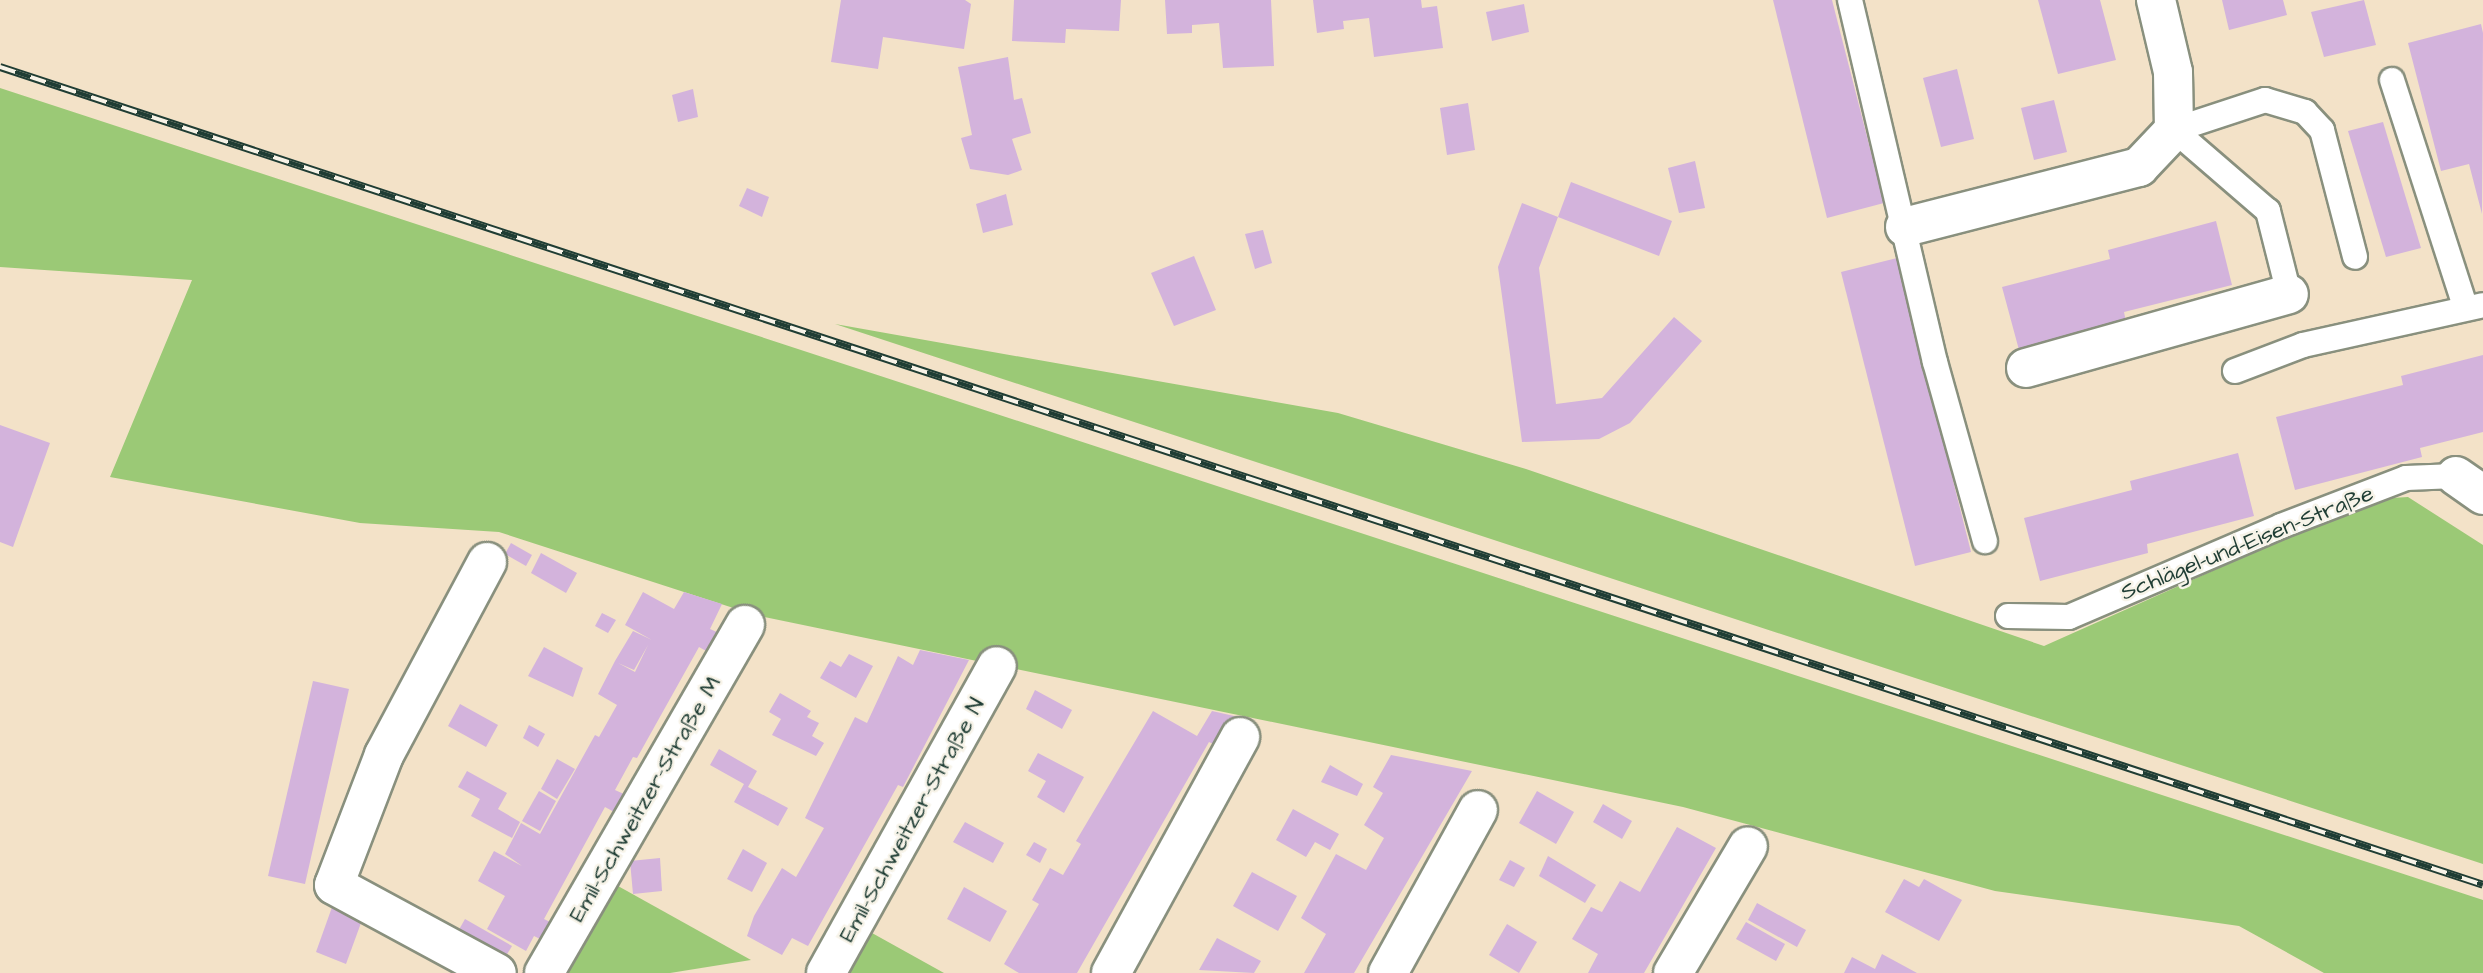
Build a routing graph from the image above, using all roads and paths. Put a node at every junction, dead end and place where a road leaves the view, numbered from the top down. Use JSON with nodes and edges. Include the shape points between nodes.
{"nodes":[{"id":1,"x":1850,"y":0,"type":"edge"},
{"id":2,"x":2156,"y":0,"type":"edge"},
{"id":3,"x":2392,"y":80,"type":"dead end"},
{"id":4,"x":2174,"y":130,"type":"junction"},
{"id":5,"x":1905,"y":227,"type":"junction"},
{"id":6,"x":2355,"y":257,"type":"dead end"},
{"id":7,"x":2289,"y":294,"type":"joint"},
{"id":8,"x":2474,"y":305,"type":"edge"},
{"id":9,"x":2026,"y":368,"type":"dead end"},
{"id":10,"x":2235,"y":371,"type":"dead end"},
{"id":11,"x":2469,"y":485,"type":"edge"},
{"id":12,"x":1985,"y":541,"type":"dead end"},
{"id":13,"x":487,"y":562,"type":"dead end"},
{"id":14,"x":2008,"y":616,"type":"dead end"},
{"id":15,"x":745,"y":625,"type":"dead end"},
{"id":16,"x":997,"y":666,"type":"dead end"},
{"id":17,"x":1240,"y":737,"type":"dead end"},
{"id":18,"x":1478,"y":810,"type":"dead end"},
{"id":19,"x":1748,"y":846,"type":"dead end"},
{"id":20,"x":497,"y":973,"type":"edge"},
{"id":21,"x":544,"y":973,"type":"edge"},
{"id":22,"x":826,"y":973,"type":"edge"},
{"id":23,"x":1111,"y":973,"type":"edge"},
{"id":24,"x":1388,"y":973,"type":"edge"},
{"id":25,"x":1673,"y":973,"type":"edge"}],
"edges":[{"from":1,"to":5,"type":"lane"},
{"from":2,"to":4,"type":"street","via":[[2173,72]]},
{"from":3,"to":8,"type":"lane"},
{"from":4,"to":5,"type":"street","via":[[2139,167]]},
{"from":4,"to":6,"type":"lane","via":[[2265,100],[2305,112],[2322,130]]},
{"from":4,"to":7,"type":"lane","via":[[2268,211]]},
{"from":5,"to":12,"type":"lane","via":[[1935,362]]},
{"from":7,"to":9,"type":"street"},
{"from":8,"to":10,"type":"lane","via":[[2303,345]]},
{"from":11,"to":14,"type":"lane","name":"Schlägel-und-Eisen-Straße","via":[[2406,478],[2069,617]]},
{"from":13,"to":20,"type":"street","via":[[384,755],[334,885]]},
{"from":15,"to":21,"type":"street","name":"Emil-Schweitzer-Straße M"},
{"from":16,"to":22,"type":"street","name":"Emil-Schweitzer-Straße N"},
{"from":17,"to":23,"type":"street"},
{"from":18,"to":24,"type":"street"},
{"from":19,"to":25,"type":"street"}]}
